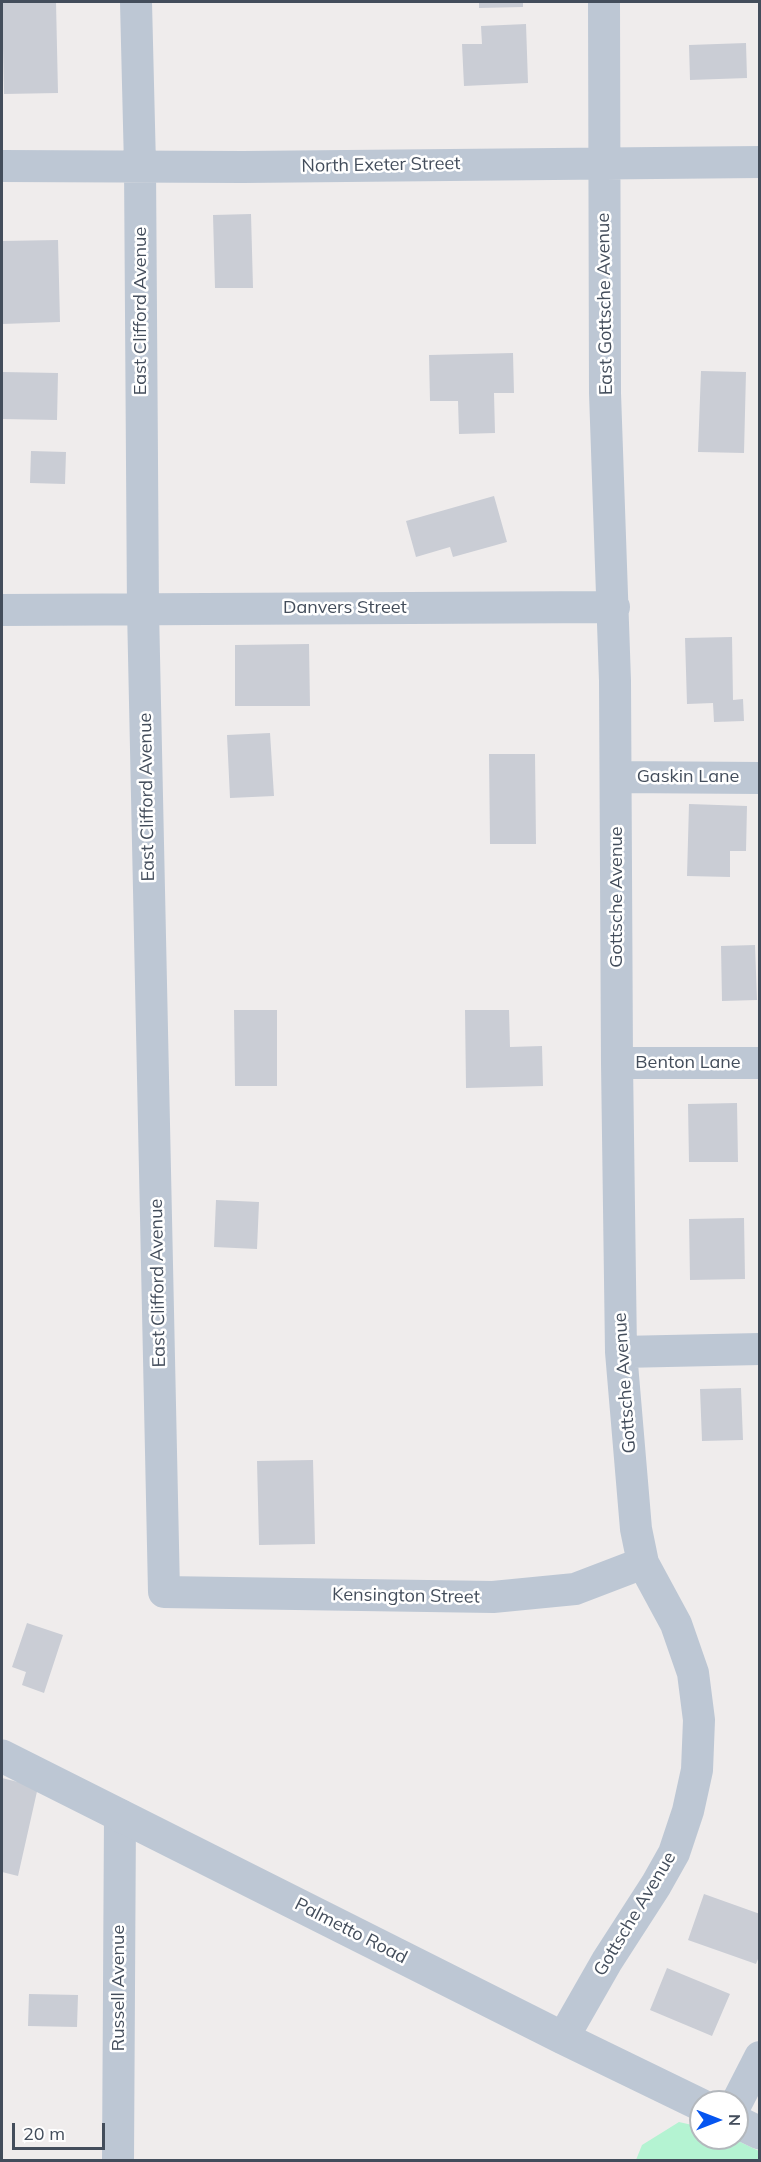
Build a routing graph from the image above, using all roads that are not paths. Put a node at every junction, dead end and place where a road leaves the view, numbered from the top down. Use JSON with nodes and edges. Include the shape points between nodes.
{"nodes":[{"id":1,"x":136,"y":2,"type":"edge"},
{"id":2,"x":604,"y":2,"type":"edge"},
{"id":3,"x":603,"y":162,"type":"junction"},
{"id":4,"x":759,"y":162,"type":"edge"},
{"id":5,"x":2,"y":166,"type":"edge"},
{"id":6,"x":140,"y":166,"type":"junction"},
{"id":7,"x":614,"y":607,"type":"junction"},
{"id":8,"x":143,"y":609,"type":"junction"},
{"id":9,"x":2,"y":610,"type":"edge"},
{"id":10,"x":617,"y":777,"type":"junction"},
{"id":11,"x":759,"y":778,"type":"edge"},
{"id":12,"x":759,"y":1062,"type":"edge"},
{"id":13,"x":616,"y":1063,"type":"junction"},
{"id":14,"x":759,"y":1349,"type":"edge"},
{"id":15,"x":621,"y":1352,"type":"junction"},
{"id":16,"x":644,"y":1563,"type":"junction"},
{"id":17,"x":164,"y":1592,"type":"joint"},
{"id":18,"x":2,"y":1756,"type":"edge"},
{"id":19,"x":120,"y":1815,"type":"junction"},
{"id":20,"x":563,"y":2038,"type":"junction"},
{"id":21,"x":759,"y":2057,"type":"edge"},
{"id":22,"x":743,"y":2090,"type":"edge"},
{"id":23,"x":689,"y":2099,"type":"edge"},
{"id":24,"x":118,"y":2160,"type":"edge"}],
"edges":[{"from":1,"to":6,"type":"street","name":"East Clifford Avenue"},
{"from":2,"to":3,"type":"street","name":"East Gottsche Avenue"},
{"from":3,"to":4,"type":"street","name":"North Exeter Street"},
{"from":3,"to":6,"type":"street","name":"North Exeter Street"},
{"from":3,"to":7,"type":"street","name":"East Gottsche Avenue","via":[[605,393]]},
{"from":5,"to":6,"type":"street","name":"North Exeter Street"},
{"from":6,"to":8,"type":"street","name":"East Clifford Avenue"},
{"from":7,"to":8,"type":"street","name":"Danvers Street"},
{"from":7,"to":10,"type":"street","name":"Gottsche Avenue"},
{"from":8,"to":9,"type":"street","name":"Danvers Street"},
{"from":8,"to":17,"type":"street","name":"East Clifford Avenue"},
{"from":10,"to":11,"type":"street","name":"Gaskin Lane"},
{"from":10,"to":13,"type":"street","name":"Gottsche Avenue"},
{"from":12,"to":13,"type":"street","name":"Benton Lane"},
{"from":13,"to":15,"type":"street","name":"Gottsche Avenue"},
{"from":14,"to":15,"type":"street"},
{"from":15,"to":16,"type":"street","name":"Gottsche Avenue","via":[[636,1529]]},
{"from":16,"to":17,"type":"street","name":"Kensington Street","via":[[574,1589],[493,1597]]},
{"from":16,"to":20,"type":"street","name":"Gottsche Avenue","via":[[676,1624],[693,1673],[699,1720],[697,1770],[674,1852]]},
{"from":18,"to":19,"type":"street","name":"Palmetto Road"},
{"from":19,"to":20,"type":"street","name":"Palmetto Road"},
{"from":19,"to":24,"type":"street","name":"Russell Avenue"},
{"from":20,"to":23,"type":"street","name":"Palmetto Road"},
{"from":21,"to":22,"type":"street"}]}
